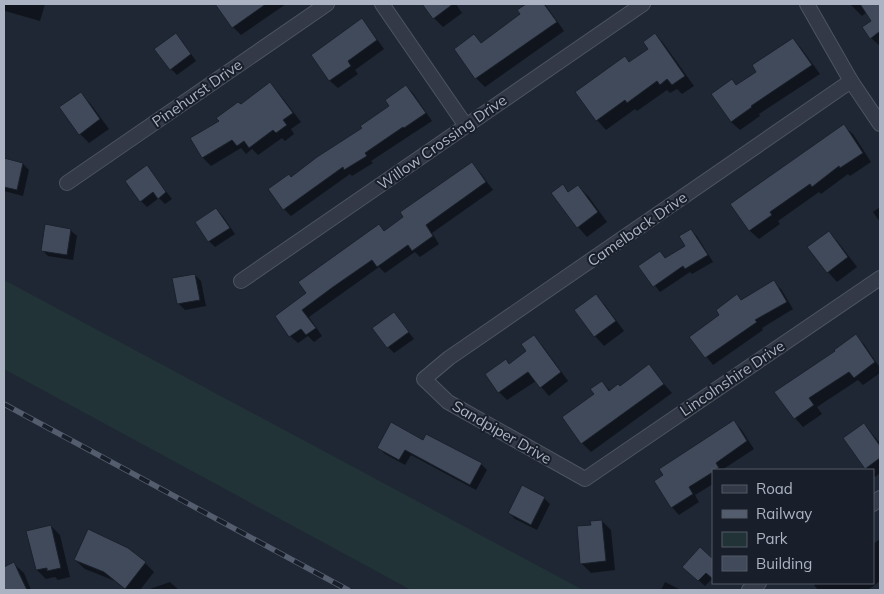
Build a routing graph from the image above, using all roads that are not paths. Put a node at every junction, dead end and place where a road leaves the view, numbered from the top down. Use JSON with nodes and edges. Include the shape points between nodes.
{"nodes":[{"id":1,"x":327,"y":4,"type":"edge"},
{"id":2,"x":382,"y":4,"type":"edge"},
{"id":3,"x":643,"y":4,"type":"edge"},
{"id":4,"x":807,"y":4,"type":"edge"},
{"id":5,"x":851,"y":81,"type":"junction"},
{"id":6,"x":880,"y":124,"type":"edge"},
{"id":7,"x":466,"y":126,"type":"junction"},
{"id":8,"x":67,"y":183,"type":"dead end"},
{"id":9,"x":880,"y":278,"type":"edge"},
{"id":10,"x":240,"y":281,"type":"dead end"},
{"id":11,"x":424,"y":379,"type":"joint"},
{"id":12,"x":584,"y":479,"type":"joint"}],
"edges":[{"from":1,"to":8,"type":"street","name":"Pinehurst Drive"},
{"from":2,"to":7,"type":"street"},
{"from":3,"to":7,"type":"street","name":"Willow Crossing Drive"},
{"from":4,"to":5,"type":"street"},
{"from":5,"to":6,"type":"street"},
{"from":5,"to":11,"type":"street","name":"Camelback Drive","via":[[449,358]]},
{"from":7,"to":10,"type":"street","name":"Willow Crossing Drive"},
{"from":9,"to":12,"type":"street","name":"Lincolnshire Drive"},
{"from":11,"to":12,"type":"street","name":"Sandpiper Drive","via":[[448,402]]}]}
